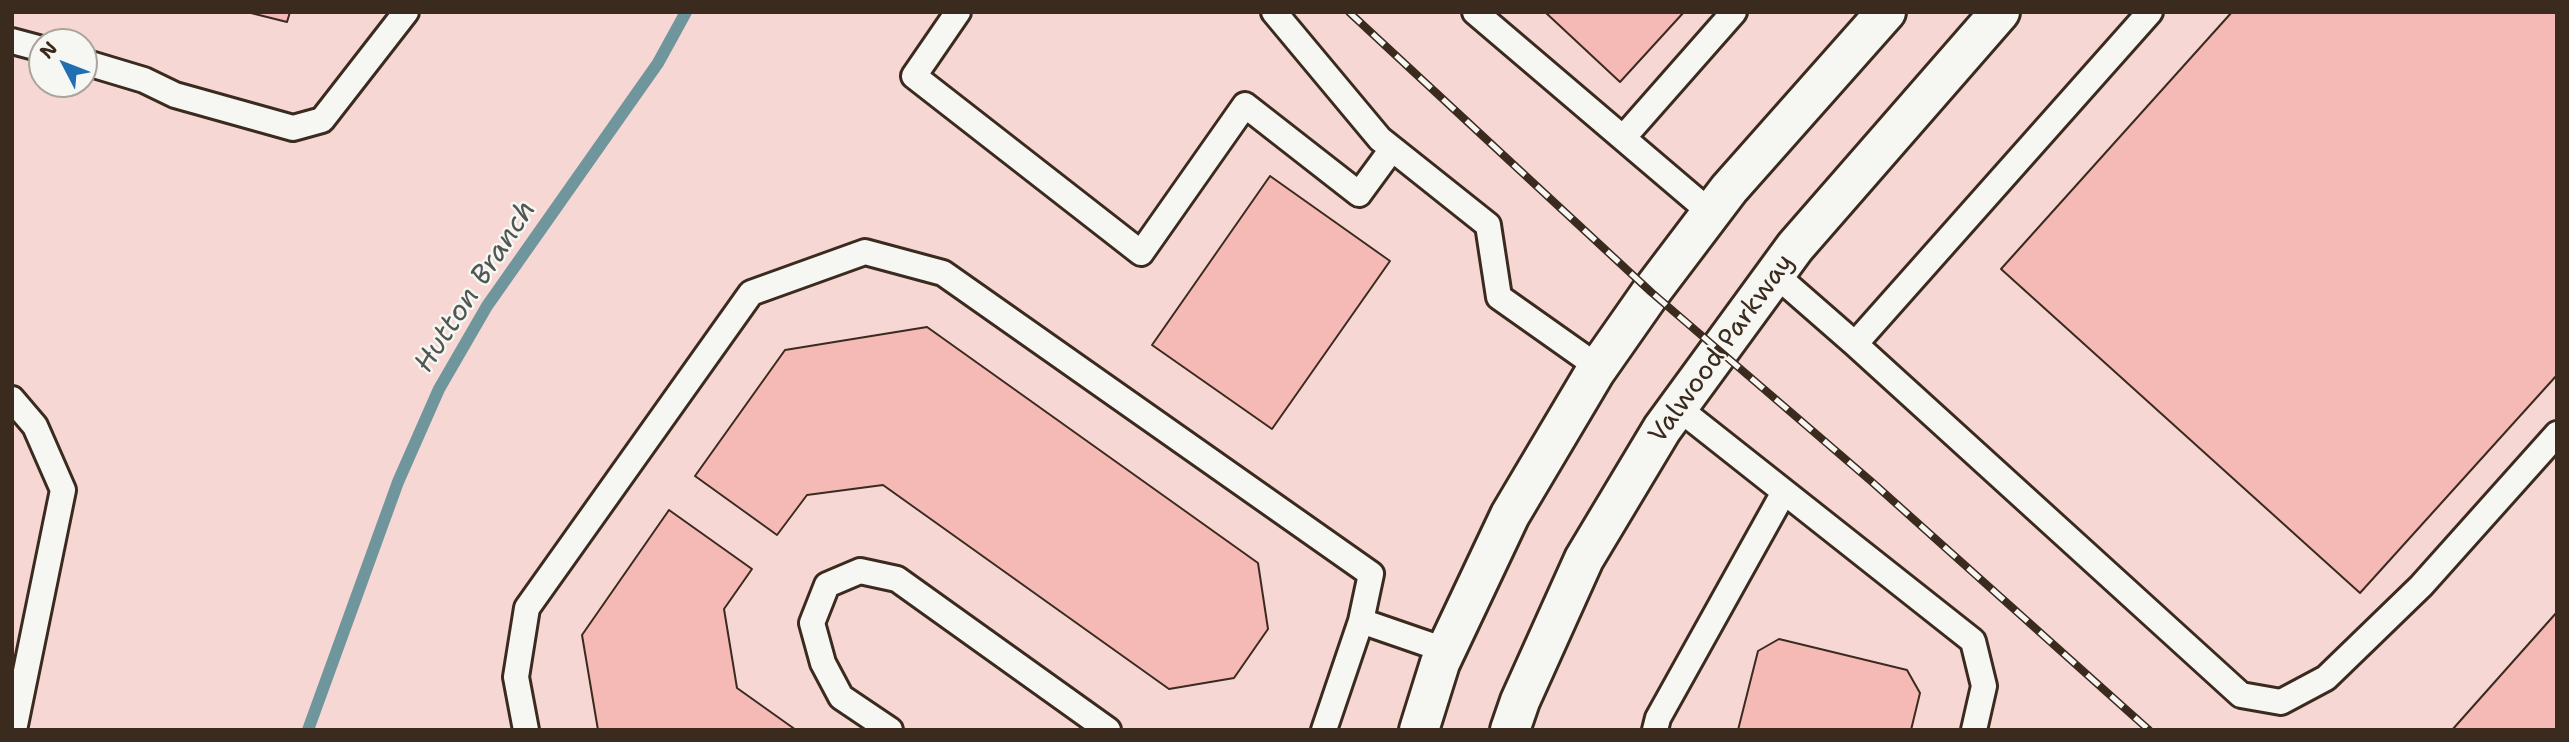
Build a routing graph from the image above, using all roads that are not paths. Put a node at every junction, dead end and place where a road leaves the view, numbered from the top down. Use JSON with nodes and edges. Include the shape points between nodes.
{"nodes":[{"id":1,"x":406,"y":12,"type":"edge"},
{"id":2,"x":958,"y":12,"type":"edge"},
{"id":3,"x":1274,"y":12,"type":"edge"},
{"id":4,"x":1475,"y":12,"type":"edge"},
{"id":5,"x":1734,"y":12,"type":"edge"},
{"id":6,"x":1886,"y":12,"type":"edge"},
{"id":7,"x":2000,"y":12,"type":"edge"},
{"id":8,"x":2150,"y":12,"type":"edge"},
{"id":9,"x":98,"y":66,"type":"edge"},
{"id":10,"x":1623,"y":138,"type":"junction"},
{"id":11,"x":1392,"y":149,"type":"junction"},
{"id":12,"x":1711,"y":213,"type":"junction"},
{"id":13,"x":1776,"y":275,"type":"junction"},
{"id":14,"x":1855,"y":344,"type":"junction"},
{"id":15,"x":1598,"y":367,"type":"junction"},
{"id":16,"x":12,"y":399,"type":"edge"},
{"id":17,"x":1677,"y":407,"type":"junction"},
{"id":18,"x":2557,"y":434,"type":"edge"},
{"id":19,"x":1784,"y":492,"type":"junction"},
{"id":20,"x":1361,"y":621,"type":"junction"},
{"id":21,"x":1446,"y":650,"type":"junction"},
{"id":22,"x":14,"y":730,"type":"edge"},
{"id":23,"x":526,"y":730,"type":"edge"},
{"id":24,"x":890,"y":730,"type":"edge"},
{"id":25,"x":1108,"y":730,"type":"edge"},
{"id":26,"x":1324,"y":730,"type":"edge"},
{"id":27,"x":1419,"y":730,"type":"edge"},
{"id":28,"x":1510,"y":730,"type":"edge"},
{"id":29,"x":1655,"y":730,"type":"edge"},
{"id":30,"x":1974,"y":730,"type":"edge"}],
"edges":[{"from":1,"to":9,"type":"lane","via":[[322,120],[293,128],[176,95],[144,79]]},
{"from":2,"to":11,"type":"lane","via":[[914,76],[1141,253],[1245,105],[1359,194]]},
{"from":3,"to":11,"type":"lane"},
{"from":4,"to":10,"type":"lane"},
{"from":5,"to":10,"type":"lane"},
{"from":6,"to":12,"type":"main road"},
{"from":7,"to":13,"type":"main road","name":"Valwood Parkway","via":[[1795,247]]},
{"from":8,"to":14,"type":"lane"},
{"from":10,"to":12,"type":"lane"},
{"from":11,"to":15,"type":"lane","via":[[1488,225],[1499,297]]},
{"from":12,"to":15,"type":"main road"},
{"from":13,"to":14,"type":"lane"},
{"from":13,"to":17,"type":"main road","name":"Valwood Parkway"},
{"from":14,"to":18,"type":"lane","via":[[2241,695],[2281,702],[2326,678],[2421,586]]},
{"from":15,"to":21,"type":"main road","via":[[1510,515]]},
{"from":16,"to":22,"type":"lane","via":[[35,426],[63,490]]},
{"from":17,"to":19,"type":"lane"},
{"from":17,"to":28,"type":"main road","name":"Valwood Parkway","via":[[1584,559]]},
{"from":19,"to":29,"type":"lane"},
{"from":19,"to":30,"type":"lane","via":[[1973,641],[1984,686]]},
{"from":20,"to":21,"type":"lane"},
{"from":20,"to":23,"type":"lane","via":[[1371,574],[943,273],[865,252],[751,293],[734,315],[527,608],[516,677]]},
{"from":20,"to":26,"type":"lane"},
{"from":21,"to":27,"type":"main road"},
{"from":24,"to":25,"type":"lane","via":[[841,697],[823,663],[812,622],[827,585],[860,571],[897,579]]}]}
